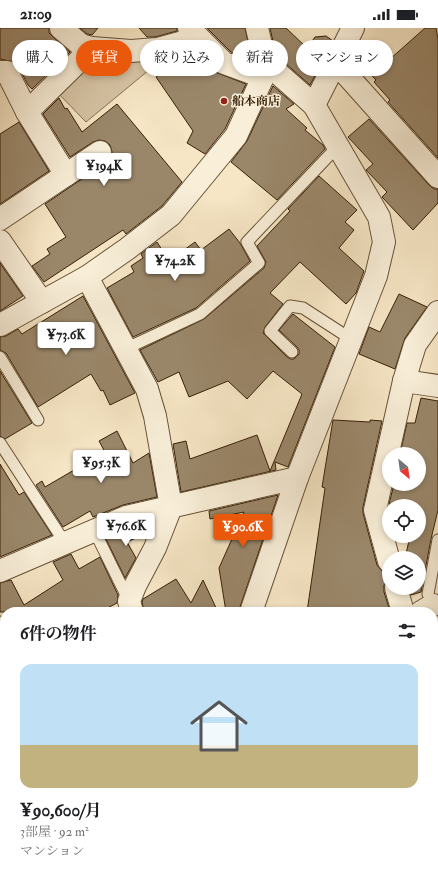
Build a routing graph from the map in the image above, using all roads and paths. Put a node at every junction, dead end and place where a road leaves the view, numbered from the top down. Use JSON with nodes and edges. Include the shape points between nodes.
{"nodes":[{"id":1,"x":61,"y":28,"type":"edge"},
{"id":2,"x":257,"y":28,"type":"edge"},
{"id":3,"x":353,"y":28,"type":"edge"},
{"id":4,"x":193,"y":33,"type":"edge"},
{"id":5,"x":259,"y":40,"type":"edge"},
{"id":6,"x":347,"y":40,"type":"edge"},
{"id":7,"x":76,"y":41,"type":"edge"},
{"id":8,"x":132,"y":51,"type":"edge"},
{"id":9,"x":76,"y":64,"type":"edge"},
{"id":10,"x":232,"y":64,"type":"edge"},
{"id":11,"x":0,"y":72,"type":"edge"},
{"id":12,"x":261,"y":76,"type":"edge"},
{"id":13,"x":273,"y":76,"type":"edge"},
{"id":14,"x":329,"y":76,"type":"edge"},
{"id":15,"x":348,"y":76,"type":"edge"},
{"id":16,"x":314,"y":105,"type":"junction"},
{"id":17,"x":27,"y":112,"type":"junction"},
{"id":18,"x":338,"y":146,"type":"junction"},
{"id":19,"x":100,"y":152,"type":"dead end"},
{"id":20,"x":66,"y":175,"type":"junction"},
{"id":21,"x":438,"y":177,"type":"edge"},
{"id":22,"x":0,"y":219,"type":"edge"},
{"id":23,"x":0,"y":241,"type":"edge"},
{"id":24,"x":87,"y":277,"type":"junction"},
{"id":25,"x":42,"y":302,"type":"junction"},
{"id":26,"x":438,"y":312,"type":"edge"},
{"id":27,"x":0,"y":325,"type":"edge"},
{"id":28,"x":351,"y":339,"type":"junction"},
{"id":29,"x":125,"y":349,"type":"junction"},
{"id":30,"x":292,"y":352,"type":"dead end"},
{"id":31,"x":0,"y":357,"type":"edge"},
{"id":32,"x":404,"y":382,"type":"junction"},
{"id":33,"x":438,"y":386,"type":"edge"},
{"id":34,"x":38,"y":420,"type":"dead end"},
{"id":35,"x":0,"y":443,"type":"edge"},
{"id":36,"x":297,"y":478,"type":"junction"},
{"id":37,"x":171,"y":507,"type":"junction"},
{"id":38,"x":94,"y":530,"type":"junction"},
{"id":39,"x":438,"y":540,"type":"edge"},
{"id":40,"x":65,"y":543,"type":"junction"},
{"id":41,"x":386,"y":551,"type":"edge"},
{"id":42,"x":0,"y":571,"type":"edge"},
{"id":43,"x":398,"y":595,"type":"edge"},
{"id":44,"x":125,"y":607,"type":"edge"},
{"id":45,"x":125,"y":607,"type":"edge"},
{"id":46,"x":254,"y":607,"type":"edge"},
{"id":47,"x":402,"y":607,"type":"edge"},
{"id":48,"x":430,"y":607,"type":"edge"}],
"edges":[{"from":1,"to":7,"type":"street"},
{"from":2,"to":5,"type":"street"},
{"from":3,"to":6,"type":"street"},
{"from":4,"to":8,"type":"street","via":[[157,49]]},
{"from":4,"to":10,"type":"street","via":[[224,63]]},
{"from":9,"to":17,"type":"street"},
{"from":11,"to":17,"type":"street","via":[[7,72]]},
{"from":12,"to":24,"type":"street","via":[[236,136],[171,215]]},
{"from":13,"to":16,"type":"street"},
{"from":14,"to":16,"type":"street"},
{"from":15,"to":21,"type":"street"},
{"from":16,"to":18,"type":"street"},
{"from":17,"to":20,"type":"street"},
{"from":18,"to":28,"type":"street","via":[[379,218],[384,242],[376,276]]},
{"from":18,"to":29,"type":"lane","via":[[248,242],[259,263],[200,314]]},
{"from":19,"to":20,"type":"street"},
{"from":20,"to":22,"type":"street"},
{"from":23,"to":25,"type":"street"},
{"from":24,"to":25,"type":"street"},
{"from":24,"to":29,"type":"street"},
{"from":25,"to":27,"type":"street"},
{"from":26,"to":32,"type":"street","via":[[416,345]]},
{"from":28,"to":30,"type":"lane","via":[[303,308],[290,306],[270,331]]},
{"from":28,"to":36,"type":"street"},
{"from":29,"to":37,"type":"street","via":[[147,389],[155,416]]},
{"from":31,"to":34,"type":"lane"},
{"from":32,"to":33,"type":"street"},
{"from":32,"to":41,"type":"street","via":[[375,510]]},
{"from":35,"to":40,"type":"lane"},
{"from":36,"to":37,"type":"street"},
{"from":36,"to":46,"type":"street"},
{"from":37,"to":38,"type":"street","via":[[126,517]]},
{"from":37,"to":44,"type":"street","via":[[155,548]]},
{"from":38,"to":40,"type":"street"},
{"from":38,"to":45,"type":"lane"},
{"from":39,"to":48,"type":"lane","via":[[428,594]]},
{"from":40,"to":42,"type":"street"},
{"from":43,"to":47,"type":"street"}]}
